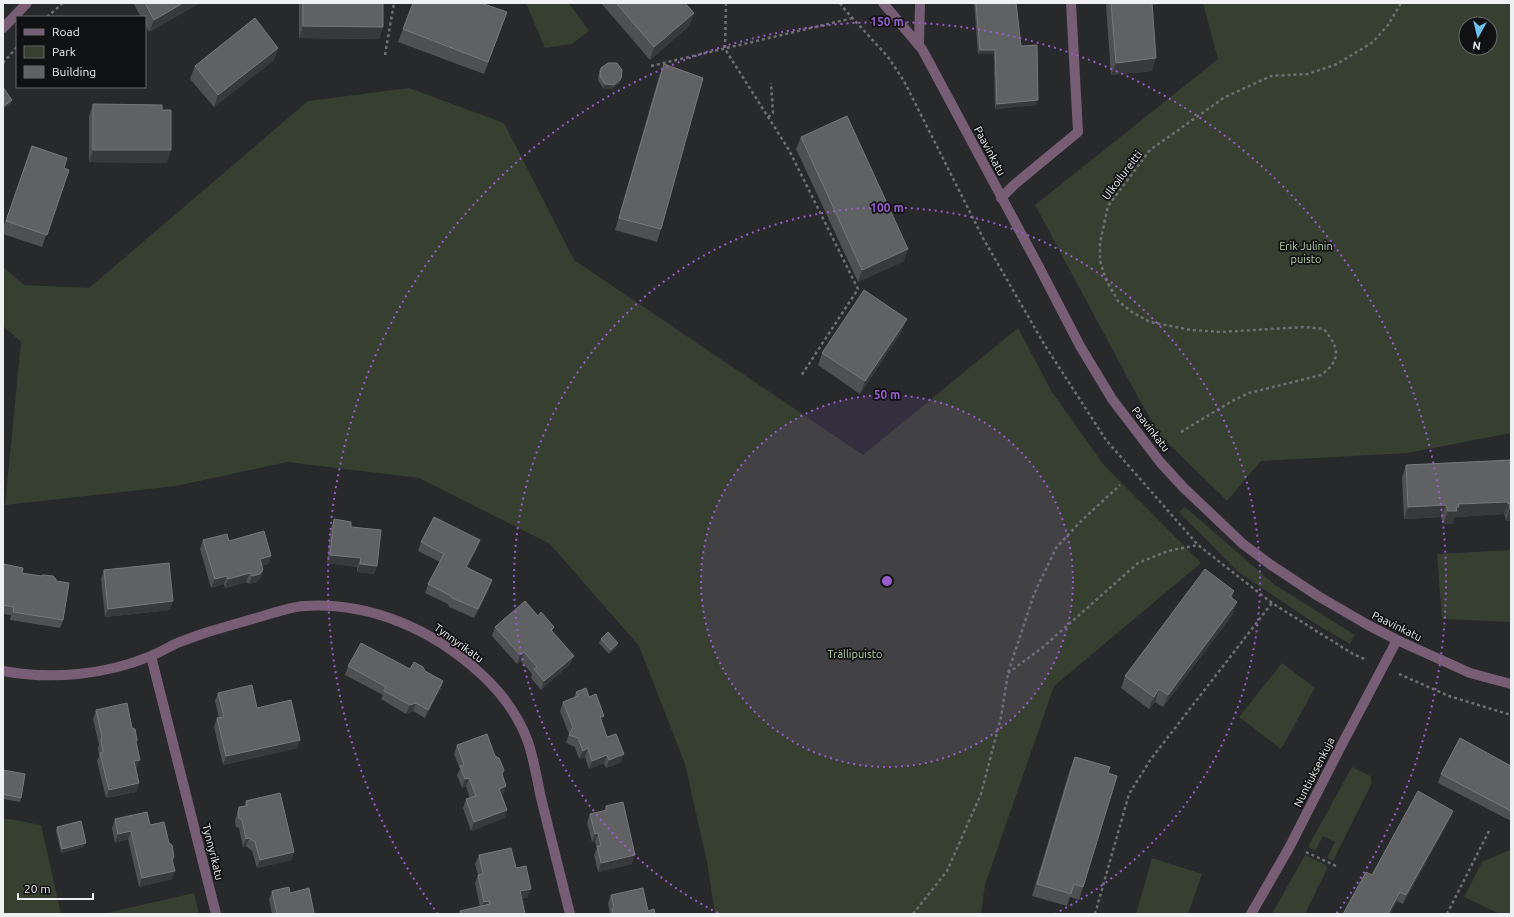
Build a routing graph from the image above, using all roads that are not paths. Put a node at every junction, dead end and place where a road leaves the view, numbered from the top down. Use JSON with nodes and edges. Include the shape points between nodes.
{"nodes":[{"id":1,"x":28,"y":3,"type":"edge"},
{"id":2,"x":883,"y":3,"type":"edge"},
{"id":3,"x":920,"y":3,"type":"edge"},
{"id":4,"x":1071,"y":3,"type":"edge"},
{"id":5,"x":3,"y":28,"type":"edge"},
{"id":6,"x":918,"y":43,"type":"junction"},
{"id":7,"x":1001,"y":198,"type":"junction"},
{"id":8,"x":1397,"y":640,"type":"junction"},
{"id":9,"x":151,"y":656,"type":"junction"},
{"id":10,"x":3,"y":671,"type":"edge"},
{"id":11,"x":1511,"y":684,"type":"edge"},
{"id":12,"x":216,"y":914,"type":"edge"},
{"id":13,"x":570,"y":914,"type":"edge"},
{"id":14,"x":1251,"y":914,"type":"edge"}],
"edges":[{"from":1,"to":5,"type":"street"},
{"from":2,"to":6,"type":"street","name":"Paavinkatu"},
{"from":3,"to":6,"type":"street"},
{"from":4,"to":7,"type":"street","via":[[1078,132]]},
{"from":6,"to":7,"type":"street","name":"Paavinkatu"},
{"from":7,"to":8,"type":"street","name":"Paavinkatu","via":[[1080,346],[1112,400],[1160,462],[1243,544],[1340,609]]},
{"from":8,"to":11,"type":"street","name":"Paavinkatu","via":[[1470,672]]},
{"from":8,"to":14,"type":"street","name":"Nuntiuksenkuja","via":[[1289,848]]},
{"from":9,"to":10,"type":"street","name":"Tynnyrikatu","via":[[89,674]]},
{"from":9,"to":12,"type":"street","name":"Tynnyrikatu"},
{"from":9,"to":13,"type":"street","name":"Tynnyrikatu","via":[[214,631],[302,606],[346,607],[398,621],[424,632],[472,666],[512,707],[528,741]]}]}
